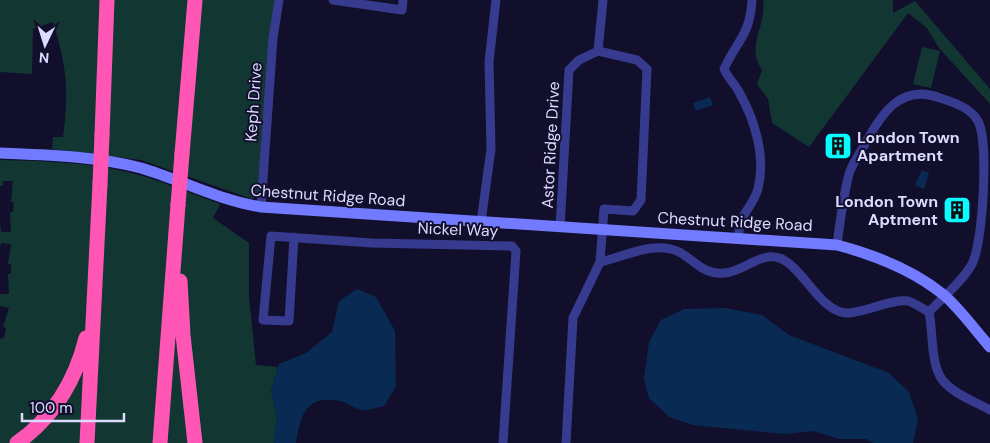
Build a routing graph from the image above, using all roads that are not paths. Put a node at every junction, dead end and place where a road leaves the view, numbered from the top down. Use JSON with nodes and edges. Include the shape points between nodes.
{"nodes":[{"id":1,"x":107,"y":0,"type":"edge"},
{"id":2,"x":195,"y":0,"type":"edge"},
{"id":3,"x":280,"y":0,"type":"edge"},
{"id":4,"x":333,"y":0,"type":"edge"},
{"id":5,"x":404,"y":0,"type":"edge"},
{"id":6,"x":496,"y":0,"type":"edge"},
{"id":7,"x":603,"y":0,"type":"edge"},
{"id":8,"x":752,"y":0,"type":"edge"},
{"id":9,"x":598,"y":51,"type":"junction"},
{"id":10,"x":0,"y":153,"type":"edge"},
{"id":11,"x":261,"y":207,"type":"junction"},
{"id":12,"x":177,"y":222,"type":"junction"},
{"id":13,"x":481,"y":222,"type":"junction"},
{"id":14,"x":560,"y":227,"type":"junction"},
{"id":15,"x":601,"y":229,"type":"junction"},
{"id":16,"x":294,"y":237,"type":"junction"},
{"id":17,"x":739,"y":238,"type":"junction"},
{"id":18,"x":837,"y":245,"type":"junction"},
{"id":19,"x":600,"y":262,"type":"junction"},
{"id":20,"x":945,"y":296,"type":"junction"},
{"id":21,"x":94,"y":308,"type":"junction"},
{"id":22,"x":929,"y":312,"type":"junction"},
{"id":23,"x":990,"y":347,"type":"edge"},
{"id":24,"x":990,"y":410,"type":"edge"},
{"id":25,"x":17,"y":443,"type":"edge"},
{"id":26,"x":87,"y":443,"type":"edge"},
{"id":27,"x":160,"y":443,"type":"edge"},
{"id":28,"x":195,"y":443,"type":"edge"},
{"id":29,"x":504,"y":443,"type":"edge"},
{"id":30,"x":566,"y":443,"type":"edge"}],
"edges":[{"from":1,"to":21,"type":"highway","bridge":true},
{"from":2,"to":12,"type":"highway","bridge":true},
{"from":3,"to":11,"type":"street","name":"Keph Drive","via":[[273,38]]},
{"from":4,"to":5,"type":"street","via":[[402,10]]},
{"from":6,"to":13,"type":"street","via":[[489,62],[491,149]]},
{"from":7,"to":9,"type":"street"},
{"from":8,"to":17,"type":"street","via":[[751,19],[724,69],[739,91],[760,148],[758,189],[738,225]]},
{"from":9,"to":14,"type":"street","name":"Astor Ridge Drive","via":[[579,60],[569,70]]},
{"from":9,"to":15,"type":"street","via":[[637,60],[647,69],[641,200],[633,211],[604,209]]},
{"from":10,"to":11,"type":"street","name":"Chestnut Ridge Road","via":[[88,158],[140,168],[235,203]]},
{"from":11,"to":13,"type":"street","name":"Chestnut Ridge Road"},
{"from":12,"to":27,"type":"highway"},
{"from":12,"to":28,"type":"highway","via":[[183,335]]},
{"from":13,"to":14,"type":"street","name":"Chestnut Ridge Road"},
{"from":14,"to":15,"type":"street","name":"Chestnut Ridge Road"},
{"from":15,"to":17,"type":"street","name":"Chestnut Ridge Road"},
{"from":15,"to":19,"type":"street"},
{"from":16,"to":16,"type":"street","name":"Nickel Way","via":[[289,321],[263,320],[270,238]]},
{"from":16,"to":29,"type":"street","name":"Nickel Way","via":[[372,243],[512,246],[516,252]]},
{"from":17,"to":18,"type":"street","name":"Chestnut Ridge Road"},
{"from":18,"to":20,"type":"street","name":"Chestnut Ridge Road","via":[[890,263]]},
{"from":18,"to":20,"type":"street","via":[[850,172],[878,120],[891,104],[908,96],[932,95],[960,105],[978,121],[984,144],[980,235],[972,264]]},
{"from":19,"to":22,"type":"street","via":[[629,252],[669,250],[681,253],[707,272],[722,274],[734,272],[756,259],[780,258],[792,266],[829,306],[845,313],[908,301]]},
{"from":19,"to":30,"type":"street","via":[[573,318]]},
{"from":20,"to":22,"type":"street"},
{"from":20,"to":23,"type":"street","name":"Chestnut Ridge Road"},
{"from":21,"to":25,"type":"highway","via":[[79,363],[66,391],[46,418]]},
{"from":21,"to":26,"type":"highway"},
{"from":22,"to":24,"type":"street","via":[[934,361],[939,376],[948,386]]}]}
